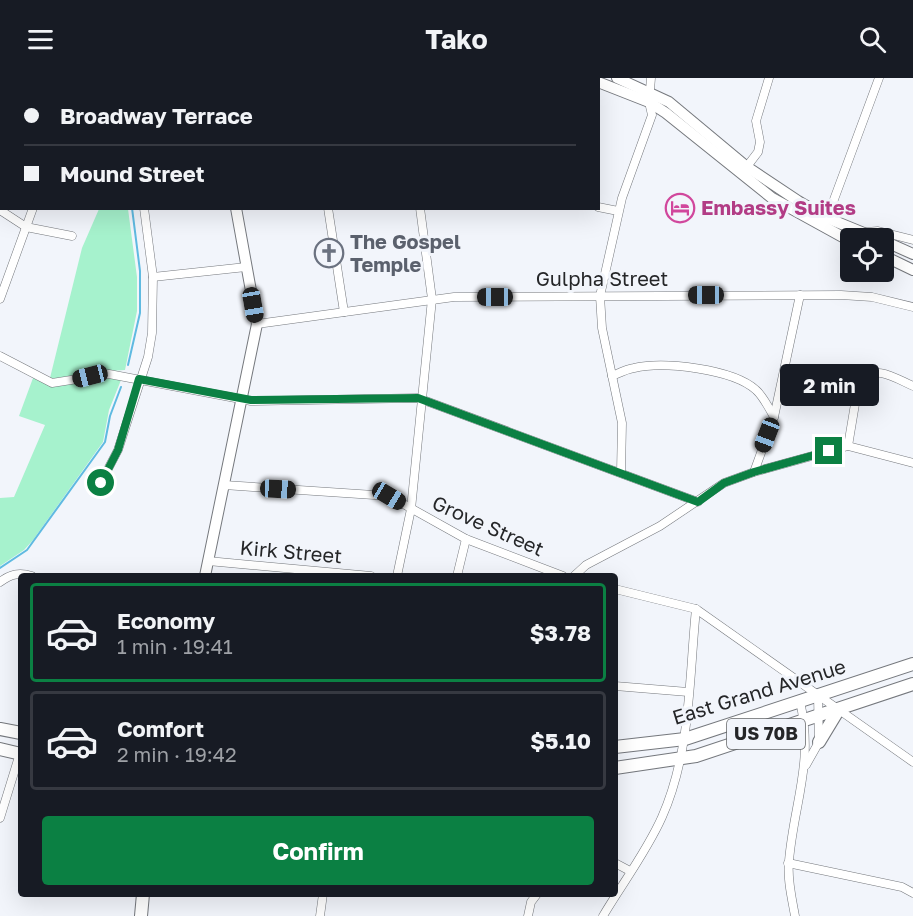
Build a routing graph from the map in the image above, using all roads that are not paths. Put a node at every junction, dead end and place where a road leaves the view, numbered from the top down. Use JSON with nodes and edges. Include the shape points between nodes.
{"nodes":[{"id":1,"x":617,"y":78,"type":"edge"},
{"id":2,"x":651,"y":78,"type":"edge"},
{"id":3,"x":769,"y":78,"type":"edge"},
{"id":4,"x":879,"y":78,"type":"edge"},
{"id":5,"x":600,"y":83,"type":"edge"},
{"id":6,"x":649,"y":96,"type":"junction"},
{"id":7,"x":744,"y":171,"type":"junction"},
{"id":8,"x":600,"y":207,"type":"edge"},
{"id":9,"x":0,"y":210,"type":"edge"},
{"id":10,"x":32,"y":210,"type":"edge"},
{"id":11,"x":144,"y":210,"type":"edge"},
{"id":12,"x":236,"y":210,"type":"edge"},
{"id":13,"x":328,"y":210,"type":"edge"},
{"id":14,"x":420,"y":210,"type":"edge"},
{"id":15,"x":618,"y":211,"type":"junction"},
{"id":16,"x":825,"y":223,"type":"junction"},
{"id":17,"x":26,"y":227,"type":"junction"},
{"id":18,"x":845,"y":228,"type":"edge"},
{"id":19,"x":840,"y":234,"type":"edge"},
{"id":20,"x":894,"y":235,"type":"edge"},
{"id":21,"x":72,"y":236,"type":"dead end"},
{"id":22,"x":913,"y":240,"type":"edge"},
{"id":23,"x":894,"y":246,"type":"edge"},
{"id":24,"x":913,"y":254,"type":"edge"},
{"id":25,"x":894,"y":261,"type":"edge"},
{"id":26,"x":246,"y":267,"type":"junction"},
{"id":27,"x":913,"y":270,"type":"edge"},
{"id":28,"x":153,"y":278,"type":"junction"},
{"id":29,"x":800,"y":295,"type":"junction"},
{"id":30,"x":600,"y":296,"type":"junction"},
{"id":31,"x":0,"y":299,"type":"edge"},
{"id":32,"x":432,"y":299,"type":"junction"},
{"id":33,"x":913,"y":307,"type":"edge"},
{"id":34,"x":344,"y":312,"type":"junction"},
{"id":35,"x":256,"y":324,"type":"junction"},
{"id":36,"x":0,"y":356,"type":"edge"},
{"id":37,"x":612,"y":376,"type":"junction"},
{"id":38,"x":139,"y":379,"type":"junction"},
{"id":39,"x":913,"y":386,"type":"edge"},
{"id":40,"x":241,"y":400,"type":"junction"},
{"id":41,"x":424,"y":400,"type":"junction"},
{"id":42,"x":774,"y":417,"type":"junction"},
{"id":43,"x":848,"y":446,"type":"junction"},
{"id":44,"x":913,"y":463,"type":"edge"},
{"id":45,"x":621,"y":472,"type":"junction"},
{"id":46,"x":754,"y":472,"type":"junction"},
{"id":47,"x":224,"y":485,"type":"junction"},
{"id":48,"x":97,"y":490,"type":"dead end"},
{"id":49,"x":698,"y":502,"type":"junction"},
{"id":50,"x":411,"y":509,"type":"junction"},
{"id":51,"x":466,"y":539,"type":"junction"},
{"id":52,"x":208,"y":561,"type":"junction"},
{"id":53,"x":206,"y":573,"type":"edge"},
{"id":54,"x":338,"y":573,"type":"edge"},
{"id":55,"x":398,"y":573,"type":"edge"},
{"id":56,"x":458,"y":573,"type":"edge"},
{"id":57,"x":555,"y":573,"type":"edge"},
{"id":58,"x":577,"y":573,"type":"edge"},
{"id":59,"x":18,"y":574,"type":"edge"},
{"id":60,"x":0,"y":582,"type":"edge"},
{"id":61,"x":618,"y":590,"type":"edge"},
{"id":62,"x":696,"y":609,"type":"junction"},
{"id":63,"x":913,"y":664,"type":"edge"},
{"id":64,"x":913,"y":684,"type":"edge"},
{"id":65,"x":618,"y":686,"type":"edge"},
{"id":66,"x":688,"y":692,"type":"junction"},
{"id":67,"x":818,"y":696,"type":"junction"},
{"id":68,"x":800,"y":701,"type":"junction"},
{"id":69,"x":839,"y":709,"type":"junction"},
{"id":70,"x":819,"y":716,"type":"junction"},
{"id":71,"x":804,"y":721,"type":"junction"},
{"id":72,"x":0,"y":729,"type":"edge"},
{"id":73,"x":18,"y":732,"type":"edge"},
{"id":74,"x":685,"y":739,"type":"junction"},
{"id":75,"x":819,"y":742,"type":"junction"},
{"id":76,"x":618,"y":747,"type":"edge"},
{"id":77,"x":0,"y":749,"type":"edge"},
{"id":78,"x":18,"y":752,"type":"edge"},
{"id":79,"x":680,"y":760,"type":"junction"},
{"id":80,"x":18,"y":761,"type":"edge"},
{"id":81,"x":913,"y":762,"type":"edge"},
{"id":82,"x":806,"y":766,"type":"junction"},
{"id":83,"x":618,"y":768,"type":"edge"},
{"id":84,"x":0,"y":818,"type":"edge"},
{"id":85,"x":788,"y":863,"type":"junction"},
{"id":86,"x":618,"y":865,"type":"edge"},
{"id":87,"x":630,"y":871,"type":"junction"},
{"id":88,"x":618,"y":891,"type":"edge"},
{"id":89,"x":913,"y":893,"type":"edge"},
{"id":90,"x":143,"y":897,"type":"edge"},
{"id":91,"x":323,"y":897,"type":"edge"},
{"id":92,"x":535,"y":897,"type":"edge"},
{"id":93,"x":614,"y":897,"type":"edge"},
{"id":94,"x":144,"y":915,"type":"edge"},
{"id":95,"x":320,"y":916,"type":"edge"},
{"id":96,"x":528,"y":916,"type":"edge"},
{"id":97,"x":603,"y":916,"type":"edge"},
{"id":98,"x":795,"y":916,"type":"edge"}],
"edges":[{"from":1,"to":6,"type":"street"},
{"from":2,"to":6,"type":"street"},
{"from":3,"to":7,"type":"street","via":[[756,121],[758,152]]},
{"from":4,"to":16,"type":"street"},
{"from":5,"to":6,"type":"street"},
{"from":6,"to":7,"type":"street"},
{"from":6,"to":15,"type":"street","via":[[652,116]]},
{"from":7,"to":16,"type":"street","via":[[772,198]]},
{"from":8,"to":15,"type":"street"},
{"from":9,"to":17,"type":"street"},
{"from":10,"to":17,"type":"street"},
{"from":11,"to":28,"type":"street"},
{"from":12,"to":26,"type":"street"},
{"from":13,"to":34,"type":"street"},
{"from":14,"to":32,"type":"street"},
{"from":15,"to":30,"type":"street"},
{"from":16,"to":18,"type":"street"},
{"from":16,"to":19,"type":"street"},
{"from":17,"to":21,"type":"street"},
{"from":17,"to":31,"type":"street"},
{"from":20,"to":22,"type":"street"},
{"from":23,"to":24,"type":"street"},
{"from":25,"to":27,"type":"street"},
{"from":26,"to":28,"type":"street"},
{"from":26,"to":35,"type":"street"},
{"from":28,"to":38,"type":"street","via":[[152,333]]},
{"from":29,"to":30,"type":"street","name":"Gulpha Street"},
{"from":29,"to":33,"type":"street","name":"Gulpha Street","via":[[872,297]]},
{"from":29,"to":42,"type":"street"},
{"from":30,"to":32,"type":"street","name":"Gulpha Street"},
{"from":30,"to":37,"type":"street"},
{"from":32,"to":34,"type":"street","name":"Gulpha Street"},
{"from":32,"to":41,"type":"street"},
{"from":34,"to":35,"type":"street","name":"Gulpha Street"},
{"from":35,"to":40,"type":"street"},
{"from":36,"to":38,"type":"street","via":[[52,382],[109,374]]},
{"from":37,"to":42,"type":"street","via":[[634,368],[659,366],[714,372],[757,390]]},
{"from":37,"to":45,"type":"street","via":[[622,423]]},
{"from":38,"to":40,"type":"street"},
{"from":38,"to":48,"type":"street","via":[[118,450]]},
{"from":39,"to":43,"type":"street","via":[[880,372],[866,373],[859,380]]},
{"from":40,"to":41,"type":"street"},
{"from":40,"to":47,"type":"street"},
{"from":41,"to":45,"type":"street"},
{"from":41,"to":50,"type":"street"},
{"from":42,"to":46,"type":"street"},
{"from":43,"to":44,"type":"street"},
{"from":43,"to":46,"type":"street"},
{"from":45,"to":49,"type":"street"},
{"from":46,"to":49,"type":"street","via":[[724,483]]},
{"from":47,"to":50,"type":"street","name":"Grove Street","via":[[389,496]]},
{"from":47,"to":52,"type":"street"},
{"from":49,"to":58,"type":"street"},
{"from":50,"to":51,"type":"street","name":"Grove Street"},
{"from":50,"to":55,"type":"street"},
{"from":51,"to":56,"type":"street"},
{"from":51,"to":57,"type":"street","name":"Grove Street"},
{"from":52,"to":53,"type":"street"},
{"from":52,"to":54,"type":"street","name":"Kirk Street"},
{"from":59,"to":60,"type":"street"},
{"from":61,"to":62,"type":"street"},
{"from":62,"to":66,"type":"street"},
{"from":62,"to":67,"type":"street"},
{"from":63,"to":67,"type":"main road","name":"East Grand Avenue","number":"US 70B"},
{"from":64,"to":69,"type":"main road","name":"East Grand Avenue","number":"US 70B"},
{"from":65,"to":66,"type":"street"},
{"from":66,"to":74,"type":"street"},
{"from":67,"to":68,"type":"main road","name":"East Grand Avenue","number":"US 70B"},
{"from":67,"to":69,"type":"street"},
{"from":67,"to":70,"type":"street"},
{"from":68,"to":71,"type":"street"},
{"from":68,"to":74,"type":"main road","name":"East Grand Avenue","number":"US 70B"},
{"from":69,"to":70,"type":"main road","name":"East Grand Avenue","number":"US 70B"},
{"from":69,"to":75,"type":"main road"},
{"from":69,"to":81,"type":"street"},
{"from":70,"to":71,"type":"main road","name":"East Grand Avenue","number":"US 70B"},
{"from":70,"to":75,"type":"street"},
{"from":71,"to":79,"type":"main road","name":"East Grand Avenue","number":"US 70B"},
{"from":71,"to":82,"type":"street"},
{"from":72,"to":73,"type":"main road"},
{"from":74,"to":76,"type":"main road","name":"East Grand Avenue","number":"US 70B"},
{"from":74,"to":79,"type":"street"},
{"from":75,"to":82,"type":"street"},
{"from":77,"to":78,"type":"main road"},
{"from":79,"to":83,"type":"main road","name":"East Grand Avenue","number":"US 70B"},
{"from":79,"to":87,"type":"street","via":[[662,818]]},
{"from":80,"to":84,"type":"street"},
{"from":82,"to":85,"type":"street"},
{"from":85,"to":89,"type":"street","via":[[902,886]]},
{"from":85,"to":98,"type":"street"},
{"from":86,"to":87,"type":"street"},
{"from":87,"to":88,"type":"street"},
{"from":90,"to":94,"type":"main road"},
{"from":91,"to":95,"type":"street"},
{"from":92,"to":96,"type":"street"},
{"from":93,"to":97,"type":"street"}]}
